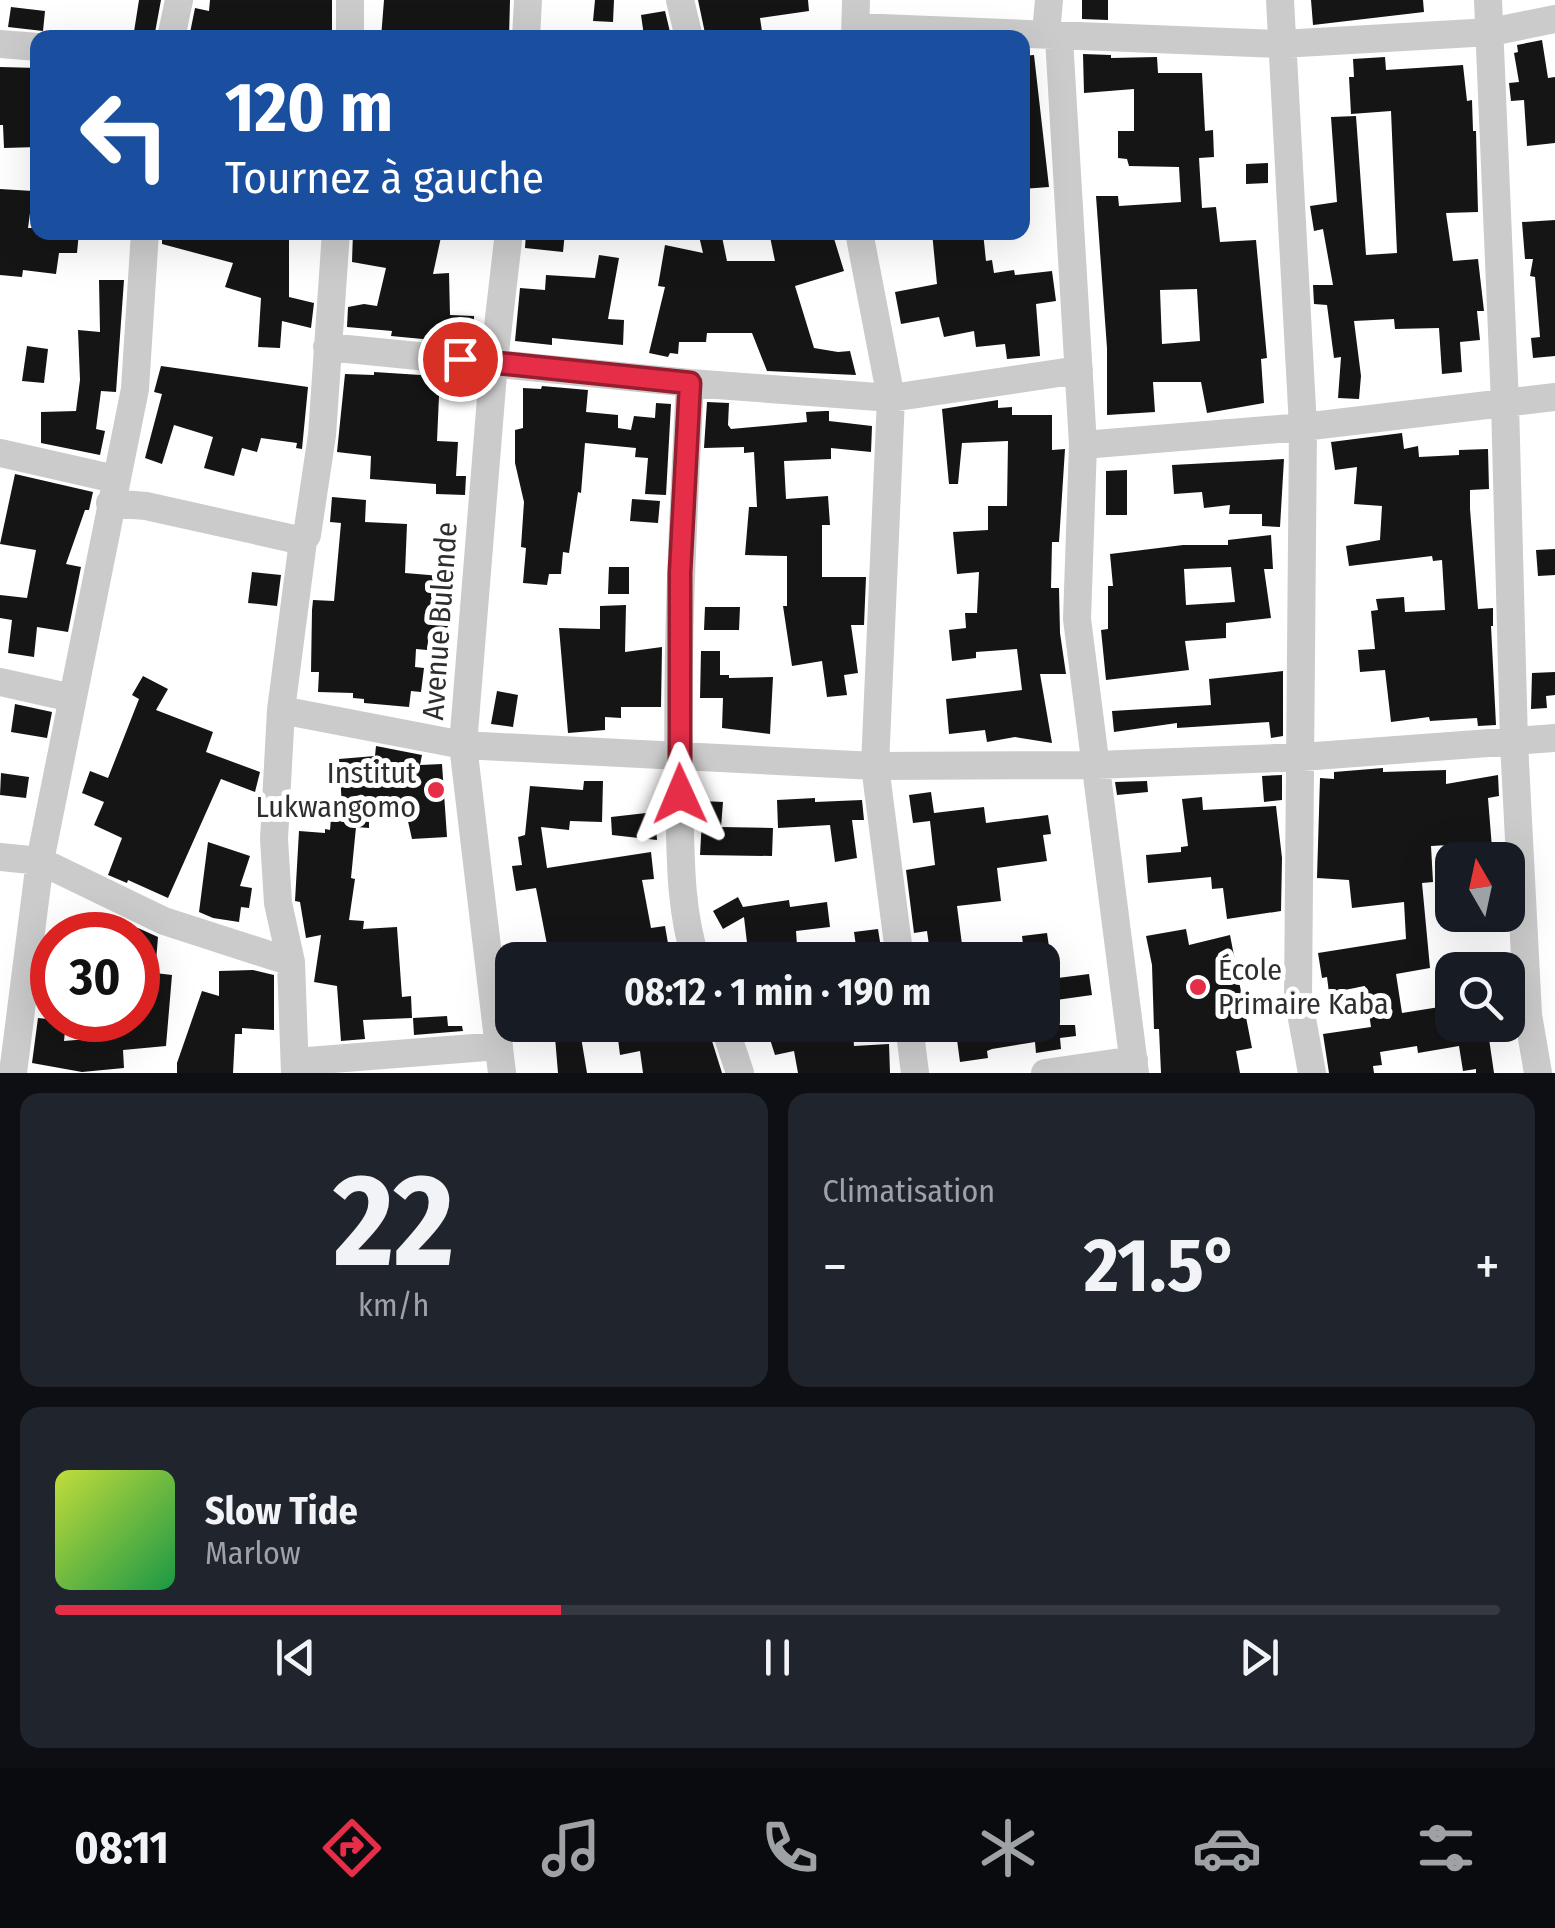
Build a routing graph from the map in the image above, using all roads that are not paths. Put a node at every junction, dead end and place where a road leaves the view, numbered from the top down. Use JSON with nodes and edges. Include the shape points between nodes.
{"nodes":[{"id":1,"x":179,"y":0,"type":"edge"},
{"id":2,"x":350,"y":0,"type":"edge"},
{"id":3,"x":528,"y":0,"type":"edge"},
{"id":4,"x":680,"y":0,"type":"edge"},
{"id":5,"x":1049,"y":0,"type":"edge"},
{"id":6,"x":1280,"y":0,"type":"edge"},
{"id":7,"x":1488,"y":0,"type":"edge"},
{"id":8,"x":1555,"y":20,"type":"edge"},
{"id":9,"x":856,"y":22,"type":"edge"},
{"id":10,"x":173,"y":30,"type":"edge"},
{"id":11,"x":350,"y":30,"type":"edge"},
{"id":12,"x":526,"y":30,"type":"edge"},
{"id":13,"x":687,"y":30,"type":"edge"},
{"id":14,"x":977,"y":30,"type":"edge"},
{"id":15,"x":1491,"y":32,"type":"junction"},
{"id":16,"x":1030,"y":34,"type":"edge"},
{"id":17,"x":1052,"y":35,"type":"junction"},
{"id":18,"x":0,"y":44,"type":"edge"},
{"id":19,"x":1282,"y":44,"type":"junction"},
{"id":20,"x":30,"y":47,"type":"edge"},
{"id":21,"x":144,"y":240,"type":"edge"},
{"id":22,"x":335,"y":240,"type":"edge"},
{"id":23,"x":508,"y":240,"type":"edge"},
{"id":24,"x":860,"y":240,"type":"edge"},
{"id":25,"x":327,"y":348,"type":"junction"},
{"id":26,"x":494,"y":362,"type":"junction"},
{"id":27,"x":1078,"y":370,"type":"junction"},
{"id":28,"x":690,"y":383,"type":"junction"},
{"id":29,"x":1555,"y":397,"type":"edge"},
{"id":30,"x":890,"y":398,"type":"junction"},
{"id":31,"x":1505,"y":404,"type":"junction"},
{"id":32,"x":1303,"y":427,"type":"junction"},
{"id":33,"x":1083,"y":446,"type":"junction"},
{"id":34,"x":0,"y":454,"type":"edge"},
{"id":35,"x":112,"y":491,"type":"junction"},
{"id":36,"x":303,"y":541,"type":"junction"},
{"id":37,"x":0,"y":682,"type":"edge"},
{"id":38,"x":72,"y":698,"type":"junction"},
{"id":39,"x":281,"y":710,"type":"junction"},
{"id":40,"x":1555,"y":738,"type":"edge"},
{"id":41,"x":1514,"y":742,"type":"junction"},
{"id":42,"x":464,"y":745,"type":"junction"},
{"id":43,"x":678,"y":757,"type":"junction"},
{"id":44,"x":1302,"y":757,"type":"junction"},
{"id":45,"x":1096,"y":765,"type":"junction"},
{"id":46,"x":874,"y":766,"type":"junction"},
{"id":47,"x":0,"y":858,"type":"edge"},
{"id":48,"x":40,"y":861,"type":"junction"},
{"id":49,"x":690,"y":942,"type":"edge"},
{"id":50,"x":898,"y":942,"type":"edge"},
{"id":51,"x":290,"y":962,"type":"junction"},
{"id":52,"x":730,"y":1042,"type":"edge"},
{"id":53,"x":911,"y":1042,"type":"edge"},
{"id":54,"x":500,"y":1059,"type":"edge"},
{"id":55,"x":1134,"y":1067,"type":"edge"},
{"id":56,"x":295,"y":1068,"type":"edge"},
{"id":57,"x":13,"y":1073,"type":"edge"},
{"id":58,"x":740,"y":1073,"type":"edge"},
{"id":59,"x":916,"y":1073,"type":"edge"},
{"id":60,"x":1046,"y":1073,"type":"edge"},
{"id":61,"x":1312,"y":1073,"type":"edge"},
{"id":62,"x":1538,"y":1073,"type":"edge"}],
"edges":[{"from":1,"to":10,"type":"street"},
{"from":2,"to":11,"type":"street"},
{"from":3,"to":12,"type":"street"},
{"from":4,"to":13,"type":"street"},
{"from":5,"to":17,"type":"street"},
{"from":6,"to":19,"type":"street"},
{"from":7,"to":15,"type":"street"},
{"from":8,"to":15,"type":"street"},
{"from":9,"to":14,"type":"street"},
{"from":15,"to":19,"type":"street"},
{"from":15,"to":31,"type":"street"},
{"from":16,"to":17,"type":"street"},
{"from":17,"to":19,"type":"street"},
{"from":17,"to":27,"type":"street"},
{"from":18,"to":20,"type":"street"},
{"from":19,"to":32,"type":"street"},
{"from":21,"to":35,"type":"street","via":[[135,389]]},
{"from":22,"to":25,"type":"street"},
{"from":23,"to":26,"type":"street","name":"Avenue Bulende"},
{"from":24,"to":30,"type":"street"},
{"from":25,"to":26,"type":"street"},
{"from":25,"to":36,"type":"street","via":[[322,435]]},
{"from":26,"to":28,"type":"street"},
{"from":26,"to":42,"type":"street","name":"Avenue Bulende"},
{"from":27,"to":30,"type":"street"},
{"from":27,"to":33,"type":"street"},
{"from":28,"to":30,"type":"street"},
{"from":28,"to":43,"type":"street"},
{"from":29,"to":31,"type":"street"},
{"from":30,"to":46,"type":"street"},
{"from":31,"to":32,"type":"street"},
{"from":31,"to":41,"type":"street"},
{"from":32,"to":33,"type":"street"},
{"from":32,"to":44,"type":"street"},
{"from":33,"to":45,"type":"street","via":[[1076,619]]},
{"from":34,"to":35,"type":"street"},
{"from":35,"to":36,"type":"street","via":[[146,506]]},
{"from":35,"to":38,"type":"street"},
{"from":36,"to":39,"type":"street"},
{"from":37,"to":38,"type":"street"},
{"from":38,"to":48,"type":"street"},
{"from":39,"to":42,"type":"street"},
{"from":39,"to":51,"type":"street","via":[[274,838]]},
{"from":40,"to":41,"type":"street"},
{"from":41,"to":44,"type":"street"},
{"from":41,"to":62,"type":"street","via":[[1528,1015]]},
{"from":42,"to":43,"type":"street"},
{"from":42,"to":54,"type":"street","name":"Avenue Bulende"},
{"from":43,"to":46,"type":"street"},
{"from":43,"to":49,"type":"street"},
{"from":44,"to":45,"type":"street"},
{"from":44,"to":61,"type":"street","via":[[1298,997]]},
{"from":45,"to":46,"type":"street"},
{"from":45,"to":55,"type":"street"},
{"from":46,"to":50,"type":"street"},
{"from":47,"to":48,"type":"street"},
{"from":48,"to":51,"type":"street","via":[[164,922]]},
{"from":48,"to":57,"type":"street"},
{"from":51,"to":56,"type":"street"},
{"from":52,"to":58,"type":"street"},
{"from":53,"to":59,"type":"street"},
{"from":54,"to":56,"type":"street"},
{"from":55,"to":60,"type":"street"}]}
